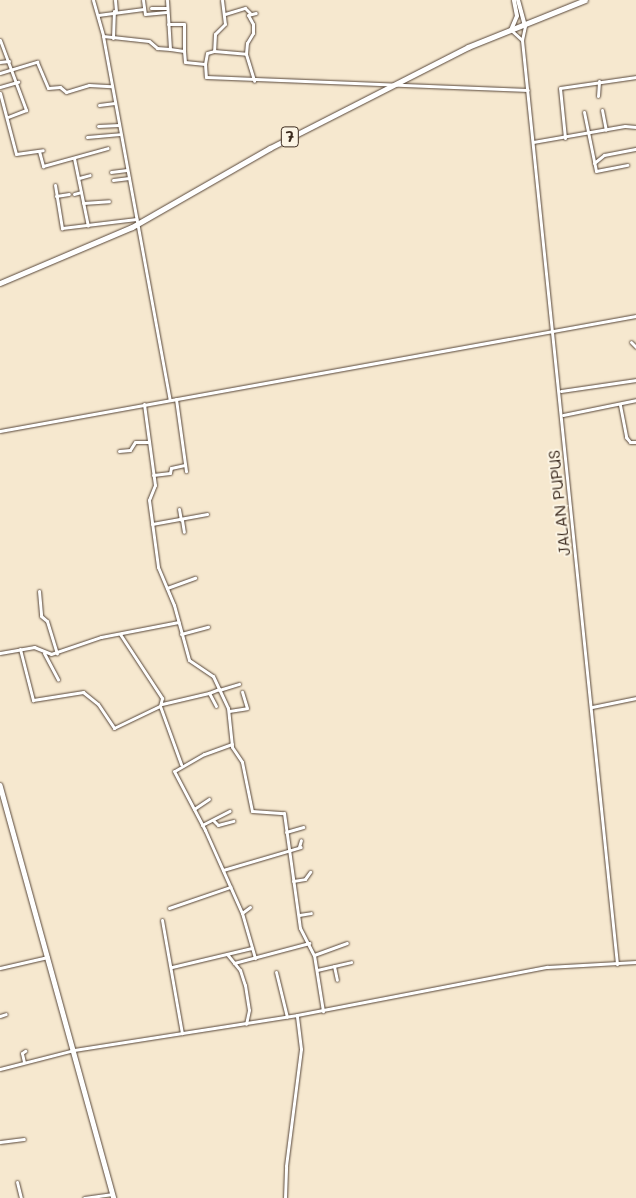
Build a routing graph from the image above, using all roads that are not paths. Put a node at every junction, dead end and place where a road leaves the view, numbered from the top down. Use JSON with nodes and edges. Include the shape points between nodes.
{"nodes":[{"id":1,"x":93,"y":0,"type":"edge"},
{"id":2,"x":115,"y":0,"type":"edge"},
{"id":3,"x":143,"y":0,"type":"edge"},
{"id":4,"x":168,"y":0,"type":"edge"},
{"id":5,"x":222,"y":0,"type":"edge"},
{"id":6,"x":516,"y":0,"type":"edge"},
{"id":7,"x":585,"y":0,"type":"edge"},
{"id":8,"x":151,"y":8,"type":"dead end"},
{"id":9,"x":144,"y":9,"type":"junction"},
{"id":10,"x":167,"y":10,"type":"junction"},
{"id":11,"x":115,"y":11,"type":"junction"},
{"id":12,"x":250,"y":13,"type":"junction"},
{"id":13,"x":256,"y":13,"type":"dead end"},
{"id":14,"x":225,"y":14,"type":"junction"},
{"id":15,"x":98,"y":15,"type":"junction"},
{"id":16,"x":168,"y":24,"type":"junction"},
{"id":17,"x":525,"y":26,"type":"junction"},
{"id":18,"x":511,"y":30,"type":"junction"},
{"id":19,"x":103,"y":36,"type":"junction"},
{"id":20,"x":113,"y":38,"type":"junction"},
{"id":21,"x":0,"y":40,"type":"edge"},
{"id":22,"x":522,"y":40,"type":"junction"},
{"id":23,"x":2,"y":48,"type":"edge"},
{"id":24,"x":170,"y":49,"type":"junction"},
{"id":25,"x":184,"y":51,"type":"junction"},
{"id":26,"x":214,"y":51,"type":"junction"},
{"id":27,"x":246,"y":54,"type":"junction"},
{"id":28,"x":9,"y":61,"type":"junction"},
{"id":29,"x":0,"y":62,"type":"edge"},
{"id":30,"x":205,"y":64,"type":"junction"},
{"id":31,"x":13,"y":68,"type":"junction"},
{"id":32,"x":0,"y":73,"type":"edge"},
{"id":33,"x":636,"y":77,"type":"edge"},
{"id":34,"x":254,"y":81,"type":"junction"},
{"id":35,"x":599,"y":81,"type":"junction"},
{"id":36,"x":18,"y":82,"type":"junction"},
{"id":37,"x":396,"y":85,"type":"junction"},
{"id":38,"x":111,"y":86,"type":"junction"},
{"id":39,"x":0,"y":87,"type":"edge"},
{"id":40,"x":528,"y":90,"type":"junction"},
{"id":41,"x":0,"y":93,"type":"edge"},
{"id":42,"x":598,"y":96,"type":"dead end"},
{"id":43,"x":115,"y":102,"type":"junction"},
{"id":44,"x":99,"y":105,"type":"dead end"},
{"id":45,"x":602,"y":110,"type":"dead end"},
{"id":46,"x":584,"y":112,"type":"dead end"},
{"id":47,"x":8,"y":117,"type":"junction"},
{"id":48,"x":119,"y":125,"type":"junction"},
{"id":49,"x":98,"y":126,"type":"dead end"},
{"id":50,"x":636,"y":127,"type":"edge"},
{"id":51,"x":606,"y":130,"type":"junction"},
{"id":52,"x":120,"y":134,"type":"junction"},
{"id":53,"x":589,"y":134,"type":"junction"},
{"id":54,"x":87,"y":137,"type":"dead end"},
{"id":55,"x":565,"y":138,"type":"junction"},
{"id":56,"x":533,"y":142,"type":"junction"},
{"id":57,"x":108,"y":148,"type":"dead end"},
{"id":58,"x":636,"y":149,"type":"edge"},
{"id":59,"x":74,"y":158,"type":"junction"},
{"id":60,"x":594,"y":163,"type":"junction"},
{"id":61,"x":628,"y":165,"type":"dead end"},
{"id":62,"x":127,"y":170,"type":"junction"},
{"id":63,"x":111,"y":172,"type":"dead end"},
{"id":64,"x":90,"y":176,"type":"dead end"},
{"id":65,"x":79,"y":178,"type":"junction"},
{"id":66,"x":129,"y":178,"type":"junction"},
{"id":67,"x":113,"y":180,"type":"dead end"},
{"id":68,"x":55,"y":185,"type":"dead end"},
{"id":69,"x":81,"y":192,"type":"junction"},
{"id":70,"x":70,"y":194,"type":"dead end"},
{"id":71,"x":74,"y":194,"type":"dead end"},
{"id":72,"x":56,"y":196,"type":"junction"},
{"id":73,"x":109,"y":201,"type":"dead end"},
{"id":74,"x":83,"y":203,"type":"junction"},
{"id":75,"x":136,"y":221,"type":"junction"},
{"id":76,"x":88,"y":226,"type":"junction"},
{"id":77,"x":0,"y":283,"type":"edge"},
{"id":78,"x":636,"y":316,"type":"edge"},
{"id":79,"x":554,"y":332,"type":"junction"},
{"id":80,"x":631,"y":342,"type":"dead end"},
{"id":81,"x":636,"y":347,"type":"edge"},
{"id":82,"x":636,"y":380,"type":"edge"},
{"id":83,"x":561,"y":391,"type":"junction"},
{"id":84,"x":176,"y":399,"type":"junction"},
{"id":85,"x":170,"y":400,"type":"junction"},
{"id":86,"x":636,"y":400,"type":"edge"},
{"id":87,"x":144,"y":404,"type":"junction"},
{"id":88,"x":620,"y":405,"type":"junction"},
{"id":89,"x":563,"y":415,"type":"junction"},
{"id":90,"x":0,"y":431,"type":"edge"},
{"id":91,"x":149,"y":442,"type":"junction"},
{"id":92,"x":636,"y":442,"type":"edge"},
{"id":93,"x":119,"y":451,"type":"dead end"},
{"id":94,"x":185,"y":465,"type":"junction"},
{"id":95,"x":186,"y":470,"type":"dead end"},
{"id":96,"x":153,"y":475,"type":"junction"},
{"id":97,"x":179,"y":509,"type":"dead end"},
{"id":98,"x":207,"y":514,"type":"dead end"},
{"id":99,"x":182,"y":520,"type":"junction"},
{"id":100,"x":152,"y":524,"type":"junction"},
{"id":101,"x":184,"y":532,"type":"dead end"},
{"id":102,"x":195,"y":578,"type":"dead end"},
{"id":103,"x":168,"y":588,"type":"junction"},
{"id":104,"x":39,"y":592,"type":"dead end"},
{"id":105,"x":179,"y":622,"type":"junction"},
{"id":106,"x":208,"y":627,"type":"dead end"},
{"id":107,"x":120,"y":634,"type":"junction"},
{"id":108,"x":181,"y":634,"type":"junction"},
{"id":109,"x":20,"y":649,"type":"junction"},
{"id":110,"x":44,"y":652,"type":"junction"},
{"id":111,"x":0,"y":653,"type":"edge"},
{"id":112,"x":57,"y":653,"type":"junction"},
{"id":113,"x":58,"y":679,"type":"dead end"},
{"id":114,"x":239,"y":684,"type":"dead end"},
{"id":115,"x":219,"y":689,"type":"junction"},
{"id":116,"x":242,"y":692,"type":"dead end"},
{"id":117,"x":209,"y":693,"type":"junction"},
{"id":118,"x":636,"y":698,"type":"edge"},
{"id":119,"x":161,"y":705,"type":"junction"},
{"id":120,"x":216,"y":706,"type":"dead end"},
{"id":121,"x":592,"y":707,"type":"junction"},
{"id":122,"x":229,"y":711,"type":"junction"},
{"id":123,"x":232,"y":744,"type":"junction"},
{"id":124,"x":181,"y":764,"type":"junction"},
{"id":125,"x":0,"y":785,"type":"edge"},
{"id":126,"x":209,"y":799,"type":"dead end"},
{"id":127,"x":194,"y":809,"type":"junction"},
{"id":128,"x":230,"y":811,"type":"dead end"},
{"id":129,"x":213,"y":820,"type":"junction"},
{"id":130,"x":234,"y":821,"type":"dead end"},
{"id":131,"x":202,"y":825,"type":"junction"},
{"id":132,"x":303,"y":827,"type":"dead end"},
{"id":133,"x":286,"y":832,"type":"junction"},
{"id":134,"x":302,"y":840,"type":"dead end"},
{"id":135,"x":288,"y":849,"type":"junction"},
{"id":136,"x":223,"y":870,"type":"junction"},
{"id":137,"x":310,"y":872,"type":"dead end"},
{"id":138,"x":293,"y":880,"type":"junction"},
{"id":139,"x":230,"y":887,"type":"junction"},
{"id":140,"x":250,"y":907,"type":"dead end"},
{"id":141,"x":169,"y":908,"type":"dead end"},
{"id":142,"x":242,"y":913,"type":"junction"},
{"id":143,"x":310,"y":913,"type":"dead end"},
{"id":144,"x":298,"y":915,"type":"junction"},
{"id":145,"x":162,"y":920,"type":"dead end"},
{"id":146,"x":309,"y":943,"type":"junction"},
{"id":147,"x":347,"y":943,"type":"dead end"},
{"id":148,"x":252,"y":948,"type":"junction"},
{"id":149,"x":227,"y":954,"type":"junction"},
{"id":150,"x":314,"y":954,"type":"junction"},
{"id":151,"x":48,"y":957,"type":"junction"},
{"id":152,"x":254,"y":958,"type":"junction"},
{"id":153,"x":351,"y":962,"type":"dead end"},
{"id":154,"x":636,"y":962,"type":"edge"},
{"id":155,"x":234,"y":963,"type":"junction"},
{"id":156,"x":617,"y":964,"type":"junction"},
{"id":157,"x":334,"y":966,"type":"junction"},
{"id":158,"x":172,"y":967,"type":"junction"},
{"id":159,"x":0,"y":968,"type":"edge"},
{"id":160,"x":317,"y":970,"type":"junction"},
{"id":161,"x":276,"y":972,"type":"dead end"},
{"id":162,"x":337,"y":980,"type":"dead end"},
{"id":163,"x":323,"y":1011,"type":"junction"},
{"id":164,"x":6,"y":1014,"type":"dead end"},
{"id":165,"x":0,"y":1016,"type":"edge"},
{"id":166,"x":297,"y":1016,"type":"junction"},
{"id":167,"x":286,"y":1017,"type":"junction"},
{"id":168,"x":246,"y":1024,"type":"junction"},
{"id":169,"x":182,"y":1033,"type":"junction"},
{"id":170,"x":74,"y":1050,"type":"junction"},
{"id":171,"x":24,"y":1051,"type":"dead end"},
{"id":172,"x":24,"y":1062,"type":"junction"},
{"id":173,"x":0,"y":1069,"type":"edge"},
{"id":174,"x":24,"y":1139,"type":"dead end"},
{"id":175,"x":0,"y":1142,"type":"edge"},
{"id":176,"x":17,"y":1182,"type":"dead end"},
{"id":177,"x":114,"y":1196,"type":"edge"},
{"id":178,"x":21,"y":1198,"type":"edge"},
{"id":179,"x":84,"y":1198,"type":"edge"},
{"id":180,"x":285,"y":1198,"type":"edge"}],
"edges":[{"from":1,"to":15,"type":"street"},
{"from":2,"to":11,"type":"street"},
{"from":3,"to":9,"type":"street"},
{"from":4,"to":10,"type":"street"},
{"from":5,"to":14,"type":"street"},
{"from":6,"to":17,"type":"street","name":"JALAN PUPUS"},
{"from":6,"to":18,"type":"street","name":"JALAN PUPUS","via":[[516,16]]},
{"from":7,"to":17,"type":"highway","number":"7"},
{"from":8,"to":10,"type":"street"},
{"from":9,"to":10,"type":"street","via":[[146,14]]},
{"from":9,"to":11,"type":"street"},
{"from":10,"to":16,"type":"street"},
{"from":11,"to":15,"type":"street"},
{"from":11,"to":20,"type":"street"},
{"from":12,"to":13,"type":"street"},
{"from":12,"to":14,"type":"street","via":[[245,8]]},
{"from":12,"to":27,"type":"street","via":[[248,18],[253,24],[253,34],[247,43]]},
{"from":14,"to":26,"type":"street","via":[[224,26],[215,34]]},
{"from":15,"to":19,"type":"street"},
{"from":16,"to":24,"type":"street"},
{"from":16,"to":25,"type":"street","via":[[184,24]]},
{"from":17,"to":18,"type":"highway","number":"7"},
{"from":17,"to":22,"type":"street","name":"JALAN PUPUS"},
{"from":18,"to":22,"type":"street"},
{"from":18,"to":37,"type":"highway","number":"7","via":[[468,47]]},
{"from":19,"to":20,"type":"street"},
{"from":19,"to":38,"type":"street"},
{"from":20,"to":24,"type":"street","via":[[149,41],[155,48]]},
{"from":21,"to":23,"type":"street"},
{"from":22,"to":40,"type":"street","name":"JALAN PUPUS"},
{"from":23,"to":28,"type":"street"},
{"from":24,"to":25,"type":"street"},
{"from":25,"to":30,"type":"street","via":[[185,62]]},
{"from":26,"to":27,"type":"street"},
{"from":26,"to":30,"type":"street","via":[[207,53]]},
{"from":27,"to":34,"type":"street"},
{"from":28,"to":29,"type":"street"},
{"from":28,"to":31,"type":"street"},
{"from":30,"to":34,"type":"street","via":[[206,78]]},
{"from":31,"to":32,"type":"street"},
{"from":31,"to":36,"type":"street"},
{"from":31,"to":38,"type":"street","via":[[38,62],[46,87],[60,87],[66,92],[94,85],[100,88]]},
{"from":33,"to":35,"type":"street"},
{"from":34,"to":37,"type":"street"},
{"from":35,"to":42,"type":"street"},
{"from":35,"to":55,"type":"street","via":[[560,88]]},
{"from":36,"to":39,"type":"street"},
{"from":36,"to":47,"type":"street","via":[[26,110]]},
{"from":37,"to":40,"type":"street"},
{"from":37,"to":75,"type":"highway","number":"7","via":[[318,122]]},
{"from":38,"to":43,"type":"street"},
{"from":40,"to":56,"type":"street","name":"JALAN PUPUS"},
{"from":41,"to":47,"type":"street"},
{"from":43,"to":44,"type":"street"},
{"from":43,"to":48,"type":"street"},
{"from":45,"to":51,"type":"street"},
{"from":46,"to":53,"type":"street"},
{"from":47,"to":59,"type":"street","via":[[16,154],[41,150],[42,166]]},
{"from":48,"to":49,"type":"street"},
{"from":48,"to":52,"type":"street"},
{"from":50,"to":51,"type":"street"},
{"from":51,"to":53,"type":"street"},
{"from":52,"to":54,"type":"street"},
{"from":52,"to":62,"type":"street"},
{"from":53,"to":55,"type":"street"},
{"from":53,"to":60,"type":"street"},
{"from":55,"to":56,"type":"street"},
{"from":56,"to":79,"type":"street","name":"JALAN PUPUS"},
{"from":57,"to":59,"type":"street"},
{"from":58,"to":60,"type":"street","via":[[604,155]]},
{"from":59,"to":65,"type":"street"},
{"from":60,"to":61,"type":"street","via":[[596,171]]},
{"from":62,"to":63,"type":"street"},
{"from":62,"to":66,"type":"street"},
{"from":64,"to":65,"type":"street"},
{"from":65,"to":69,"type":"street"},
{"from":66,"to":67,"type":"street"},
{"from":66,"to":75,"type":"street"},
{"from":68,"to":72,"type":"street"},
{"from":69,"to":71,"type":"street"},
{"from":69,"to":74,"type":"street"},
{"from":70,"to":72,"type":"street"},
{"from":72,"to":76,"type":"street","via":[[61,228]]},
{"from":73,"to":74,"type":"street"},
{"from":74,"to":76,"type":"street"},
{"from":75,"to":76,"type":"street"},
{"from":75,"to":77,"type":"highway","number":"7"},
{"from":75,"to":85,"type":"street"},
{"from":78,"to":79,"type":"street"},
{"from":79,"to":83,"type":"street","name":"JALAN PUPUS"},
{"from":79,"to":84,"type":"street"},
{"from":80,"to":81,"type":"street"},
{"from":82,"to":83,"type":"street"},
{"from":83,"to":89,"type":"street","name":"JALAN PUPUS"},
{"from":84,"to":85,"type":"street"},
{"from":84,"to":94,"type":"street"},
{"from":85,"to":87,"type":"street"},
{"from":86,"to":88,"type":"street"},
{"from":87,"to":90,"type":"street"},
{"from":87,"to":91,"type":"street"},
{"from":88,"to":89,"type":"street"},
{"from":88,"to":92,"type":"street","via":[[627,439]]},
{"from":89,"to":121,"type":"street","name":"JALAN PUPUS"},
{"from":91,"to":93,"type":"street","via":[[135,442],[130,450]]},
{"from":91,"to":96,"type":"street"},
{"from":94,"to":95,"type":"street"},
{"from":94,"to":96,"type":"street","via":[[172,468],[170,473]]},
{"from":96,"to":100,"type":"street","via":[[154,488],[149,498]]},
{"from":97,"to":99,"type":"street"},
{"from":98,"to":99,"type":"street"},
{"from":99,"to":100,"type":"street"},
{"from":99,"to":101,"type":"street"},
{"from":100,"to":103,"type":"street","via":[[158,567]]},
{"from":102,"to":103,"type":"street"},
{"from":103,"to":105,"type":"street"},
{"from":104,"to":112,"type":"street","via":[[41,616],[47,621]]},
{"from":105,"to":107,"type":"street"},
{"from":105,"to":108,"type":"street"},
{"from":106,"to":108,"type":"street"},
{"from":107,"to":112,"type":"street","via":[[101,637]]},
{"from":107,"to":119,"type":"street","via":[[162,698]]},
{"from":108,"to":115,"type":"street","via":[[191,662],[213,676]]},
{"from":109,"to":110,"type":"street","via":[[35,647]]},
{"from":109,"to":111,"type":"street"},
{"from":109,"to":119,"type":"street","via":[[32,700],[83,692],[98,704],[114,728]]},
{"from":110,"to":112,"type":"street"},
{"from":110,"to":113,"type":"street"},
{"from":114,"to":115,"type":"street"},
{"from":115,"to":117,"type":"street"},
{"from":115,"to":122,"type":"street"},
{"from":116,"to":122,"type":"street","via":[[247,708]]},
{"from":117,"to":119,"type":"street"},
{"from":117,"to":120,"type":"street"},
{"from":118,"to":121,"type":"street"},
{"from":119,"to":124,"type":"street"},
{"from":121,"to":156,"type":"street","name":"JALAN PUPUS"},
{"from":122,"to":123,"type":"street"},
{"from":123,"to":124,"type":"street"},
{"from":123,"to":133,"type":"street","via":[[242,762],[252,811],[283,812]]},
{"from":124,"to":127,"type":"street","via":[[174,771]]},
{"from":125,"to":151,"type":"main road"},
{"from":126,"to":127,"type":"street"},
{"from":127,"to":131,"type":"street"},
{"from":128,"to":129,"type":"street"},
{"from":129,"to":130,"type":"street","via":[[218,825]]},
{"from":129,"to":131,"type":"street"},
{"from":131,"to":136,"type":"street"},
{"from":132,"to":133,"type":"street"},
{"from":133,"to":135,"type":"street"},
{"from":134,"to":135,"type":"street","via":[[300,847]]},
{"from":135,"to":136,"type":"street"},
{"from":135,"to":138,"type":"street"},
{"from":136,"to":139,"type":"street"},
{"from":137,"to":138,"type":"street","via":[[305,879]]},
{"from":138,"to":144,"type":"street"},
{"from":139,"to":141,"type":"street"},
{"from":139,"to":142,"type":"street"},
{"from":140,"to":142,"type":"street"},
{"from":142,"to":148,"type":"street"},
{"from":143,"to":144,"type":"street"},
{"from":144,"to":146,"type":"street"},
{"from":145,"to":158,"type":"street"},
{"from":146,"to":150,"type":"street"},
{"from":146,"to":152,"type":"street"},
{"from":147,"to":150,"type":"street"},
{"from":148,"to":149,"type":"street"},
{"from":148,"to":152,"type":"street"},
{"from":149,"to":155,"type":"street"},
{"from":149,"to":158,"type":"street"},
{"from":150,"to":160,"type":"street"},
{"from":151,"to":159,"type":"street"},
{"from":151,"to":170,"type":"main road"},
{"from":152,"to":155,"type":"street"},
{"from":153,"to":157,"type":"street"},
{"from":154,"to":156,"type":"street"},
{"from":155,"to":168,"type":"street","via":[[240,970],[246,992],[249,1010]]},
{"from":156,"to":163,"type":"street","via":[[547,967]]},
{"from":157,"to":160,"type":"street"},
{"from":157,"to":162,"type":"street"},
{"from":158,"to":169,"type":"street"},
{"from":160,"to":163,"type":"street"},
{"from":161,"to":167,"type":"street"},
{"from":163,"to":166,"type":"street"},
{"from":164,"to":165,"type":"street"},
{"from":166,"to":167,"type":"street"},
{"from":166,"to":180,"type":"street","via":[[301,1057],[286,1166]]},
{"from":167,"to":168,"type":"street"},
{"from":168,"to":169,"type":"street"},
{"from":169,"to":170,"type":"street"},
{"from":170,"to":172,"type":"street"},
{"from":170,"to":177,"type":"main road"},
{"from":171,"to":172,"type":"street"},
{"from":172,"to":173,"type":"street"},
{"from":174,"to":175,"type":"street"},
{"from":176,"to":178,"type":"street"},
{"from":177,"to":179,"type":"street"}]}
